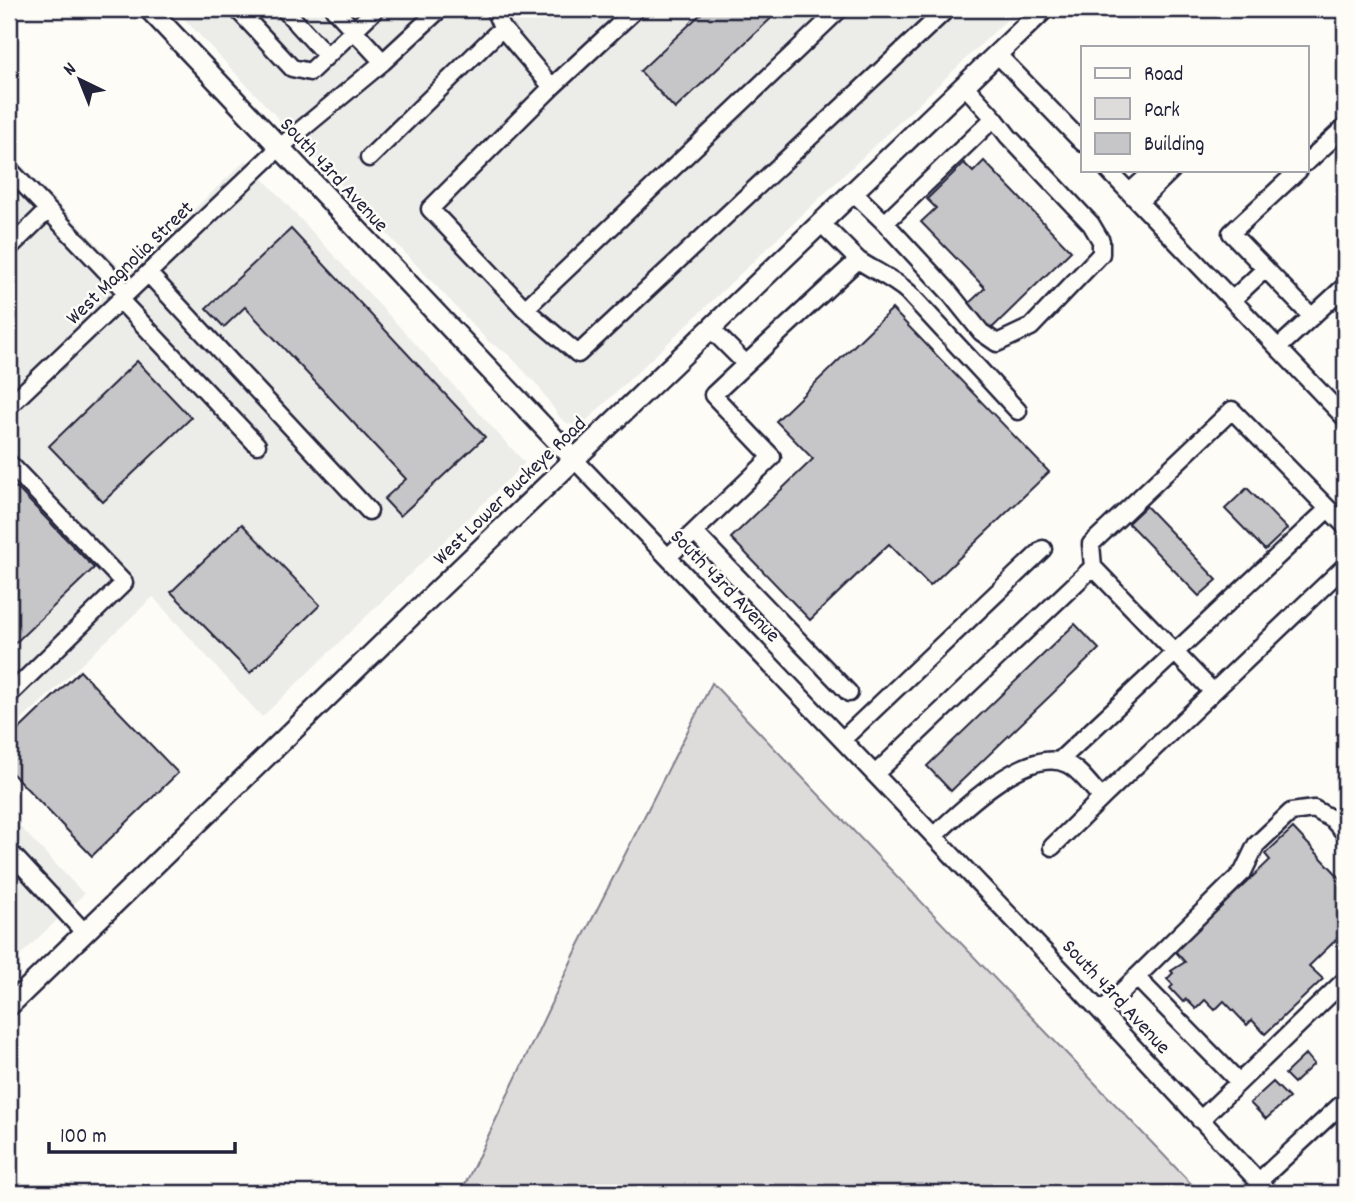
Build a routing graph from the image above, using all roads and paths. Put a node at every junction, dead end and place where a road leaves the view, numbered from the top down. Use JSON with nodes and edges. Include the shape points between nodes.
{"nodes":[{"id":1,"x":149,"y":9,"type":"edge"},
{"id":2,"x":236,"y":9,"type":"edge"},
{"id":3,"x":284,"y":9,"type":"edge"},
{"id":4,"x":334,"y":9,"type":"edge"},
{"id":5,"x":374,"y":9,"type":"edge"},
{"id":6,"x":440,"y":9,"type":"edge"},
{"id":7,"x":636,"y":9,"type":"edge"},
{"id":8,"x":840,"y":9,"type":"edge"},
{"id":9,"x":947,"y":9,"type":"edge"},
{"id":10,"x":1044,"y":9,"type":"edge"},
{"id":11,"x":497,"y":15,"type":"edge"},
{"id":12,"x":354,"y":30,"type":"junction"},
{"id":13,"x":997,"y":54,"type":"junction"},
{"id":14,"x":327,"y":55,"type":"junction"},
{"id":15,"x":383,"y":62,"type":"junction"},
{"id":16,"x":964,"y":85,"type":"junction"},
{"id":17,"x":552,"y":87,"type":"junction"},
{"id":18,"x":994,"y":118,"type":"junction"},
{"id":19,"x":1345,"y":127,"type":"edge"},
{"id":20,"x":1081,"y":141,"type":"edge"},
{"id":21,"x":279,"y":148,"type":"junction"},
{"id":22,"x":369,"y":158,"type":"dead end"},
{"id":23,"x":1308,"y":161,"type":"edge"},
{"id":24,"x":9,"y":169,"type":"edge"},
{"id":25,"x":1110,"y":172,"type":"edge"},
{"id":26,"x":1153,"y":172,"type":"edge"},
{"id":27,"x":1169,"y":172,"type":"edge"},
{"id":28,"x":1297,"y":172,"type":"edge"},
{"id":29,"x":853,"y":192,"type":"junction"},
{"id":30,"x":1134,"y":197,"type":"junction"},
{"id":31,"x":48,"y":210,"type":"junction"},
{"id":32,"x":820,"y":222,"type":"junction"},
{"id":33,"x":885,"y":223,"type":"junction"},
{"id":34,"x":9,"y":248,"type":"edge"},
{"id":35,"x":858,"y":260,"type":"junction"},
{"id":36,"x":1265,"y":269,"type":"junction"},
{"id":37,"x":148,"y":273,"type":"junction"},
{"id":38,"x":1345,"y":286,"type":"edge"},
{"id":39,"x":123,"y":297,"type":"junction"},
{"id":40,"x":1232,"y":300,"type":"junction"},
{"id":41,"x":525,"y":309,"type":"junction"},
{"id":42,"x":1312,"y":317,"type":"junction"},
{"id":43,"x":710,"y":328,"type":"junction"},
{"id":44,"x":1278,"y":348,"type":"junction"},
{"id":45,"x":746,"y":365,"type":"junction"},
{"id":46,"x":9,"y":406,"type":"edge"},
{"id":47,"x":1018,"y":411,"type":"dead end"},
{"id":48,"x":1345,"y":418,"type":"edge"},
{"id":49,"x":257,"y":445,"type":"dead end"},
{"id":50,"x":575,"y":459,"type":"junction"},
{"id":51,"x":9,"y":463,"type":"edge"},
{"id":52,"x":1328,"y":509,"type":"junction"},
{"id":53,"x":369,"y":511,"type":"dead end"},
{"id":54,"x":1345,"y":526,"type":"edge"},
{"id":55,"x":694,"y":532,"type":"junction"},
{"id":56,"x":1043,"y":549,"type":"dead end"},
{"id":57,"x":668,"y":557,"type":"junction"},
{"id":58,"x":1345,"y":566,"type":"edge"},
{"id":59,"x":1093,"y":567,"type":"junction"},
{"id":60,"x":1175,"y":652,"type":"junction"},
{"id":61,"x":1213,"y":692,"type":"junction"},
{"id":62,"x":849,"y":693,"type":"dead end"},
{"id":63,"x":9,"y":695,"type":"edge"},
{"id":64,"x":842,"y":740,"type":"junction"},
{"id":65,"x":1059,"y":761,"type":"junction"},
{"id":66,"x":874,"y":774,"type":"junction"},
{"id":67,"x":1102,"y":798,"type":"junction"},
{"id":68,"x":1345,"y":833,"type":"edge"},
{"id":69,"x":934,"y":836,"type":"junction"},
{"id":70,"x":1052,"y":847,"type":"dead end"},
{"id":71,"x":9,"y":851,"type":"edge"},
{"id":72,"x":84,"y":932,"type":"junction"},
{"id":73,"x":1136,"y":977,"type":"junction"},
{"id":74,"x":1345,"y":980,"type":"edge"},
{"id":75,"x":9,"y":1006,"type":"edge"},
{"id":76,"x":1101,"y":1012,"type":"junction"},
{"id":77,"x":1239,"y":1082,"type":"junction"},
{"id":78,"x":1345,"y":1101,"type":"edge"},
{"id":79,"x":1200,"y":1120,"type":"junction"},
{"id":80,"x":1264,"y":1188,"type":"edge"}],
"edges":[{"from":1,"to":21,"type":"main road","name":"South 43rd Avenue"},
{"from":2,"to":14,"type":"street","via":[[292,68],[310,72]]},
{"from":3,"to":14,"type":"street"},
{"from":4,"to":12,"type":"street"},
{"from":5,"to":12,"type":"street"},
{"from":6,"to":15,"type":"street","name":"West Magnolia Street"},
{"from":7,"to":17,"type":"street"},
{"from":8,"to":41,"type":"street"},
{"from":9,"to":41,"type":"street","via":[[578,354]]},
{"from":10,"to":13,"type":"main road","name":"West Lower Buckeye Road"},
{"from":11,"to":17,"type":"street"},
{"from":11,"to":22,"type":"street"},
{"from":12,"to":14,"type":"street"},
{"from":12,"to":15,"type":"street"},
{"from":13,"to":16,"type":"main road","name":"West Lower Buckeye Road"},
{"from":13,"to":20,"type":"street"},
{"from":15,"to":21,"type":"street","name":"West Magnolia Street"},
{"from":16,"to":18,"type":"street"},
{"from":16,"to":29,"type":"main road","name":"West Lower Buckeye Road"},
{"from":17,"to":41,"type":"street","via":[[430,209]]},
{"from":18,"to":33,"type":"street"},
{"from":18,"to":33,"type":"street","via":[[1091,224],[1101,241],[1101,254],[1031,327],[997,343],[981,332]]},
{"from":19,"to":23,"type":"street"},
{"from":21,"to":37,"type":"street","name":"West Magnolia Street"},
{"from":21,"to":50,"type":"main road","name":"South 43rd Avenue"},
{"from":24,"to":31,"type":"street"},
{"from":25,"to":30,"type":"street"},
{"from":26,"to":30,"type":"street"},
{"from":27,"to":30,"type":"street"},
{"from":28,"to":36,"type":"street","via":[[1231,233]]},
{"from":29,"to":32,"type":"main road","name":"West Lower Buckeye Road"},
{"from":29,"to":33,"type":"street"},
{"from":30,"to":40,"type":"street"},
{"from":31,"to":34,"type":"street"},
{"from":31,"to":39,"type":"street"},
{"from":32,"to":35,"type":"street"},
{"from":32,"to":43,"type":"main road","name":"West Lower Buckeye Road"},
{"from":35,"to":45,"type":"street"},
{"from":35,"to":47,"type":"street","via":[[908,292]]},
{"from":36,"to":40,"type":"street"},
{"from":36,"to":42,"type":"street"},
{"from":37,"to":39,"type":"street","name":"West Magnolia Street"},
{"from":37,"to":53,"type":"street"},
{"from":38,"to":42,"type":"street"},
{"from":39,"to":46,"type":"street","name":"West Magnolia Street"},
{"from":39,"to":49,"type":"street"},
{"from":40,"to":44,"type":"street"},
{"from":42,"to":44,"type":"street"},
{"from":43,"to":45,"type":"street"},
{"from":43,"to":50,"type":"main road","name":"West Lower Buckeye Road"},
{"from":44,"to":48,"type":"street"},
{"from":45,"to":55,"type":"street","via":[[713,395],[772,457]]},
{"from":50,"to":57,"type":"street","name":"South 43rd Avenue"},
{"from":50,"to":72,"type":"main road","name":"West Lower Buckeye Road"},
{"from":51,"to":63,"type":"street","via":[[124,583]]},
{"from":52,"to":54,"type":"street"},
{"from":52,"to":59,"type":"street","via":[[1232,410],[1091,544]]},
{"from":52,"to":60,"type":"street"},
{"from":55,"to":57,"type":"street"},
{"from":55,"to":62,"type":"street"},
{"from":56,"to":64,"type":"street"},
{"from":57,"to":64,"type":"street","name":"South 43rd Avenue"},
{"from":58,"to":61,"type":"street"},
{"from":59,"to":60,"type":"street"},
{"from":59,"to":66,"type":"street"},
{"from":60,"to":61,"type":"street"},
{"from":60,"to":65,"type":"street"},
{"from":61,"to":67,"type":"street"},
{"from":64,"to":66,"type":"street","name":"South 43rd Avenue"},
{"from":65,"to":67,"type":"street"},
{"from":65,"to":69,"type":"street","via":[[1039,763],[991,785]]},
{"from":66,"to":69,"type":"street","name":"South 43rd Avenue"},
{"from":67,"to":70,"type":"street"},
{"from":68,"to":73,"type":"street","via":[[1314,809],[1290,812],[1256,845],[1244,872]]},
{"from":69,"to":76,"type":"street","name":"South 43rd Avenue"},
{"from":71,"to":72,"type":"street"},
{"from":72,"to":75,"type":"main road","name":"West Lower Buckeye Road"},
{"from":73,"to":76,"type":"street"},
{"from":73,"to":77,"type":"street"},
{"from":74,"to":77,"type":"street"},
{"from":76,"to":79,"type":"street","name":"South 43rd Avenue"},
{"from":77,"to":79,"type":"street"},
{"from":78,"to":80,"type":"street"},
{"from":79,"to":80,"type":"street","name":"South 43rd Avenue"}]}
